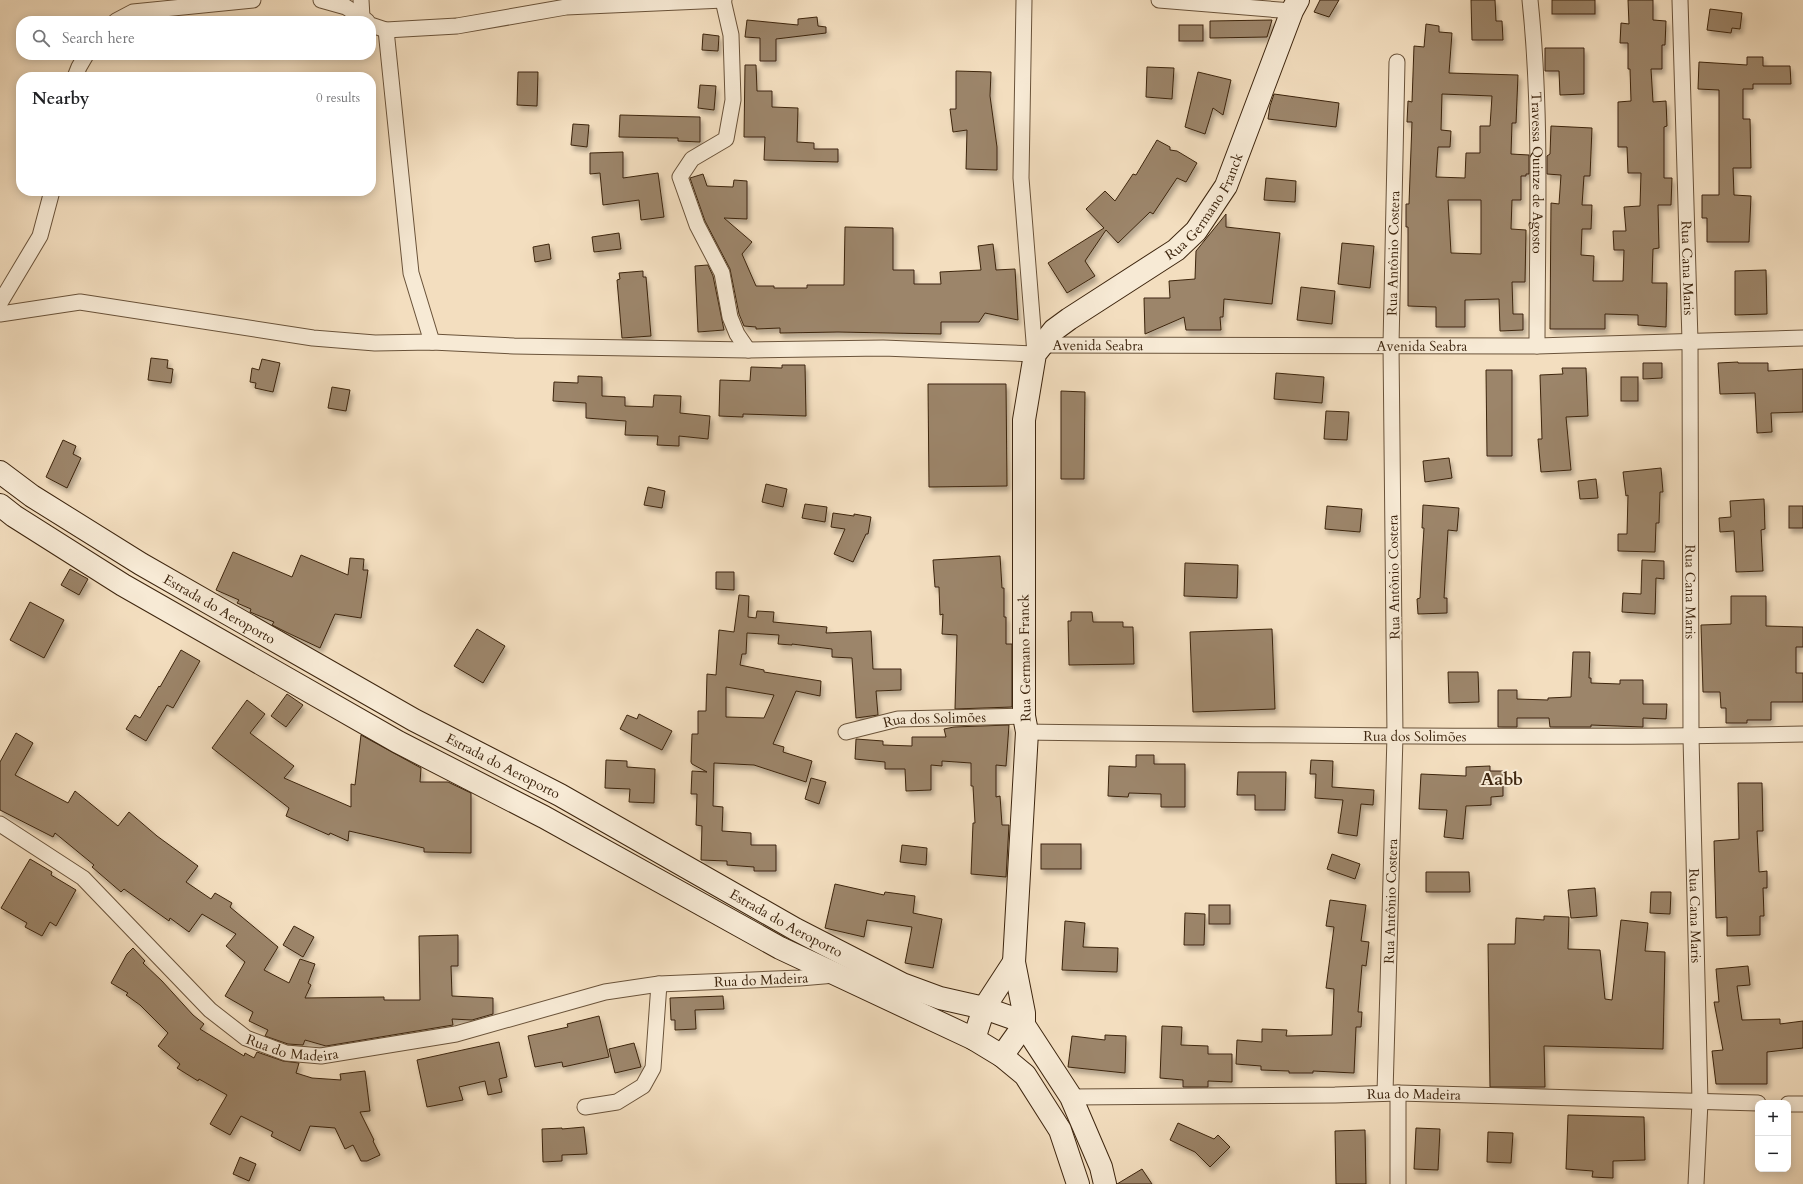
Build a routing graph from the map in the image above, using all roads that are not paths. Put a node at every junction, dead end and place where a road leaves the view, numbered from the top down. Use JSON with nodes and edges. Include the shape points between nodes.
{"nodes":[{"id":1,"x":253,"y":0,"type":"edge"},
{"id":2,"x":321,"y":0,"type":"edge"},
{"id":3,"x":361,"y":0,"type":"edge"},
{"id":4,"x":723,"y":0,"type":"edge"},
{"id":5,"x":1024,"y":0,"type":"edge"},
{"id":6,"x":1159,"y":0,"type":"edge"},
{"id":7,"x":1530,"y":0,"type":"edge"},
{"id":8,"x":1680,"y":0,"type":"edge"},
{"id":9,"x":1295,"y":6,"type":"edge"},
{"id":10,"x":125,"y":16,"type":"edge"},
{"id":11,"x":360,"y":16,"type":"edge"},
{"id":12,"x":366,"y":16,"type":"edge"},
{"id":13,"x":376,"y":25,"type":"edge"},
{"id":14,"x":386,"y":30,"type":"junction"},
{"id":15,"x":83,"y":60,"type":"edge"},
{"id":16,"x":1397,"y":62,"type":"dead end"},
{"id":17,"x":78,"y":72,"type":"edge"},
{"id":18,"x":51,"y":196,"type":"edge"},
{"id":19,"x":0,"y":303,"type":"edge"},
{"id":20,"x":0,"y":314,"type":"edge"},
{"id":21,"x":1803,"y":338,"type":"edge"},
{"id":22,"x":1690,"y":341,"type":"junction"},
{"id":23,"x":432,"y":342,"type":"junction"},
{"id":24,"x":1391,"y":344,"type":"junction"},
{"id":25,"x":1537,"y":346,"type":"junction"},
{"id":26,"x":1038,"y":349,"type":"junction"},
{"id":27,"x":748,"y":350,"type":"junction"},
{"id":28,"x":0,"y":472,"type":"edge"},
{"id":29,"x":0,"y":506,"type":"edge"},
{"id":30,"x":1025,"y":724,"type":"junction"},
{"id":31,"x":846,"y":732,"type":"dead end"},
{"id":32,"x":1803,"y":734,"type":"edge"},
{"id":33,"x":1395,"y":736,"type":"junction"},
{"id":34,"x":1691,"y":737,"type":"junction"},
{"id":35,"x":0,"y":824,"type":"edge"},
{"id":36,"x":860,"y":962,"type":"junction"},
{"id":37,"x":1014,"y":962,"type":"junction"},
{"id":38,"x":837,"y":975,"type":"junction"},
{"id":39,"x":659,"y":984,"type":"junction"},
{"id":40,"x":896,"y":991,"type":"junction"},
{"id":41,"x":984,"y":1008,"type":"junction"},
{"id":42,"x":1024,"y":1025,"type":"junction"},
{"id":43,"x":974,"y":1039,"type":"junction"},
{"id":44,"x":1002,"y":1056,"type":"junction"},
{"id":45,"x":1391,"y":1093,"type":"junction"},
{"id":46,"x":1071,"y":1097,"type":"junction"},
{"id":47,"x":1700,"y":1102,"type":"junction"},
{"id":48,"x":1755,"y":1103,"type":"edge"},
{"id":49,"x":1791,"y":1104,"type":"edge"},
{"id":50,"x":1803,"y":1104,"type":"edge"},
{"id":51,"x":585,"y":1107,"type":"dead end"},
{"id":52,"x":1078,"y":1184,"type":"edge"},
{"id":53,"x":1105,"y":1184,"type":"edge"},
{"id":54,"x":1398,"y":1184,"type":"edge"},
{"id":55,"x":1696,"y":1184,"type":"edge"}],
"edges":[{"from":1,"to":10,"type":"street","via":[[133,12]]},
{"from":2,"to":11,"type":"street","via":[[346,7]]},
{"from":3,"to":12,"type":"street"},
{"from":4,"to":14,"type":"street","via":[[566,7],[457,26]]},
{"from":4,"to":27,"type":"street","via":[[731,35],[733,100],[726,139],[692,159],[680,177],[697,225],[722,273],[730,317]]},
{"from":5,"to":26,"type":"street","name":"Rua Germano Franck","via":[[1021,178]]},
{"from":6,"to":9,"type":"street"},
{"from":7,"to":25,"type":"street","name":"Travessa Quinze de Agosto","via":[[1534,33],[1538,168]]},
{"from":8,"to":22,"type":"street","name":"Rua Cana Maris"},
{"from":9,"to":26,"type":"main road","name":"Rua Germano Franck","via":[[1226,186],[1196,231],[1176,250],[1054,330]]},
{"from":13,"to":14,"type":"street"},
{"from":14,"to":23,"type":"street","via":[[411,274]]},
{"from":15,"to":17,"type":"street"},
{"from":16,"to":24,"type":"street","name":"Rua Antônio Costera"},
{"from":18,"to":19,"type":"street","via":[[40,236]]},
{"from":20,"to":23,"type":"street","name":"Avenida Seabra","via":[[80,302],[313,338],[375,343]]},
{"from":21,"to":22,"type":"street","name":"Avenida Seabra"},
{"from":22,"to":25,"type":"street","name":"Avenida Seabra"},
{"from":22,"to":34,"type":"street","name":"Rua Cana Maris"},
{"from":23,"to":27,"type":"street","name":"Avenida Seabra"},
{"from":24,"to":25,"type":"street","name":"Avenida Seabra"},
{"from":24,"to":26,"type":"street","name":"Avenida Seabra"},
{"from":24,"to":33,"type":"street","name":"Rua Antônio Costera"},
{"from":26,"to":27,"type":"street","name":"Avenida Seabra"},
{"from":26,"to":30,"type":"main road","name":"Rua Germano Franck","via":[[1024,420]]},
{"from":28,"to":36,"type":"main road","name":"Estrada do Aeroporto","via":[[32,496],[140,564],[414,720],[560,795],[795,929]]},
{"from":29,"to":38,"type":"main road","name":"Estrada do Aeroporto","via":[[123,585],[398,742],[544,817],[780,948]]},
{"from":30,"to":31,"type":"street","name":"Rua dos Solimões","via":[[898,719]]},
{"from":30,"to":33,"type":"street","name":"Rua dos Solimões"},
{"from":30,"to":37,"type":"main road","name":"Rua Germano Franck"},
{"from":32,"to":34,"type":"street","name":"Rua dos Solimões"},
{"from":33,"to":34,"type":"street","name":"Rua dos Solimões"},
{"from":33,"to":45,"type":"street","name":"Rua Antônio Costera"},
{"from":34,"to":47,"type":"street","name":"Rua Cana Maris"},
{"from":35,"to":39,"type":"street","name":"Rua do Madeira","via":[[83,878],[210,1010],[246,1038],[286,1053],[321,1056],[456,1034],[605,992]]},
{"from":36,"to":38,"type":"street","name":"Rua do Madeira"},
{"from":36,"to":40,"type":"main road","name":"Estrada do Aeroporto"},
{"from":37,"to":41,"type":"main road","name":"Rua Germano Franck"},
{"from":37,"to":42,"type":"main road","name":"Rua Germano Franck"},
{"from":38,"to":39,"type":"street","name":"Rua do Madeira"},
{"from":38,"to":40,"type":"main road","name":"Estrada do Aeroporto"},
{"from":39,"to":51,"type":"street","via":[[653,1068],[643,1086],[617,1102]]},
{"from":40,"to":41,"type":"main road","name":"Estrada do Aeroporto"},
{"from":40,"to":43,"type":"main road","name":"Estrada do Aeroporto"},
{"from":41,"to":42,"type":"main road","name":"Estrada do Aeroporto","via":[[1018,1020]]},
{"from":41,"to":43,"type":"main road","name":"Rua Germano Franck"},
{"from":42,"to":44,"type":"main road"},
{"from":42,"to":46,"type":"main road","name":"Rua Germano Franck"},
{"from":43,"to":44,"type":"main road"},
{"from":44,"to":52,"type":"main road","via":[[1025,1075],[1060,1130]]},
{"from":45,"to":46,"type":"street","name":"Rua do Madeira"},
{"from":45,"to":47,"type":"street","name":"Rua do Madeira"},
{"from":45,"to":54,"type":"street","name":"Rua Antônio Costera"},
{"from":46,"to":53,"type":"main road","name":"Rua Germano Franck","via":[[1101,1167]]},
{"from":47,"to":48,"type":"street","name":"Rua do Madeira"},
{"from":47,"to":55,"type":"street","name":"Rua Cana Maris"},
{"from":49,"to":50,"type":"street"}]}
